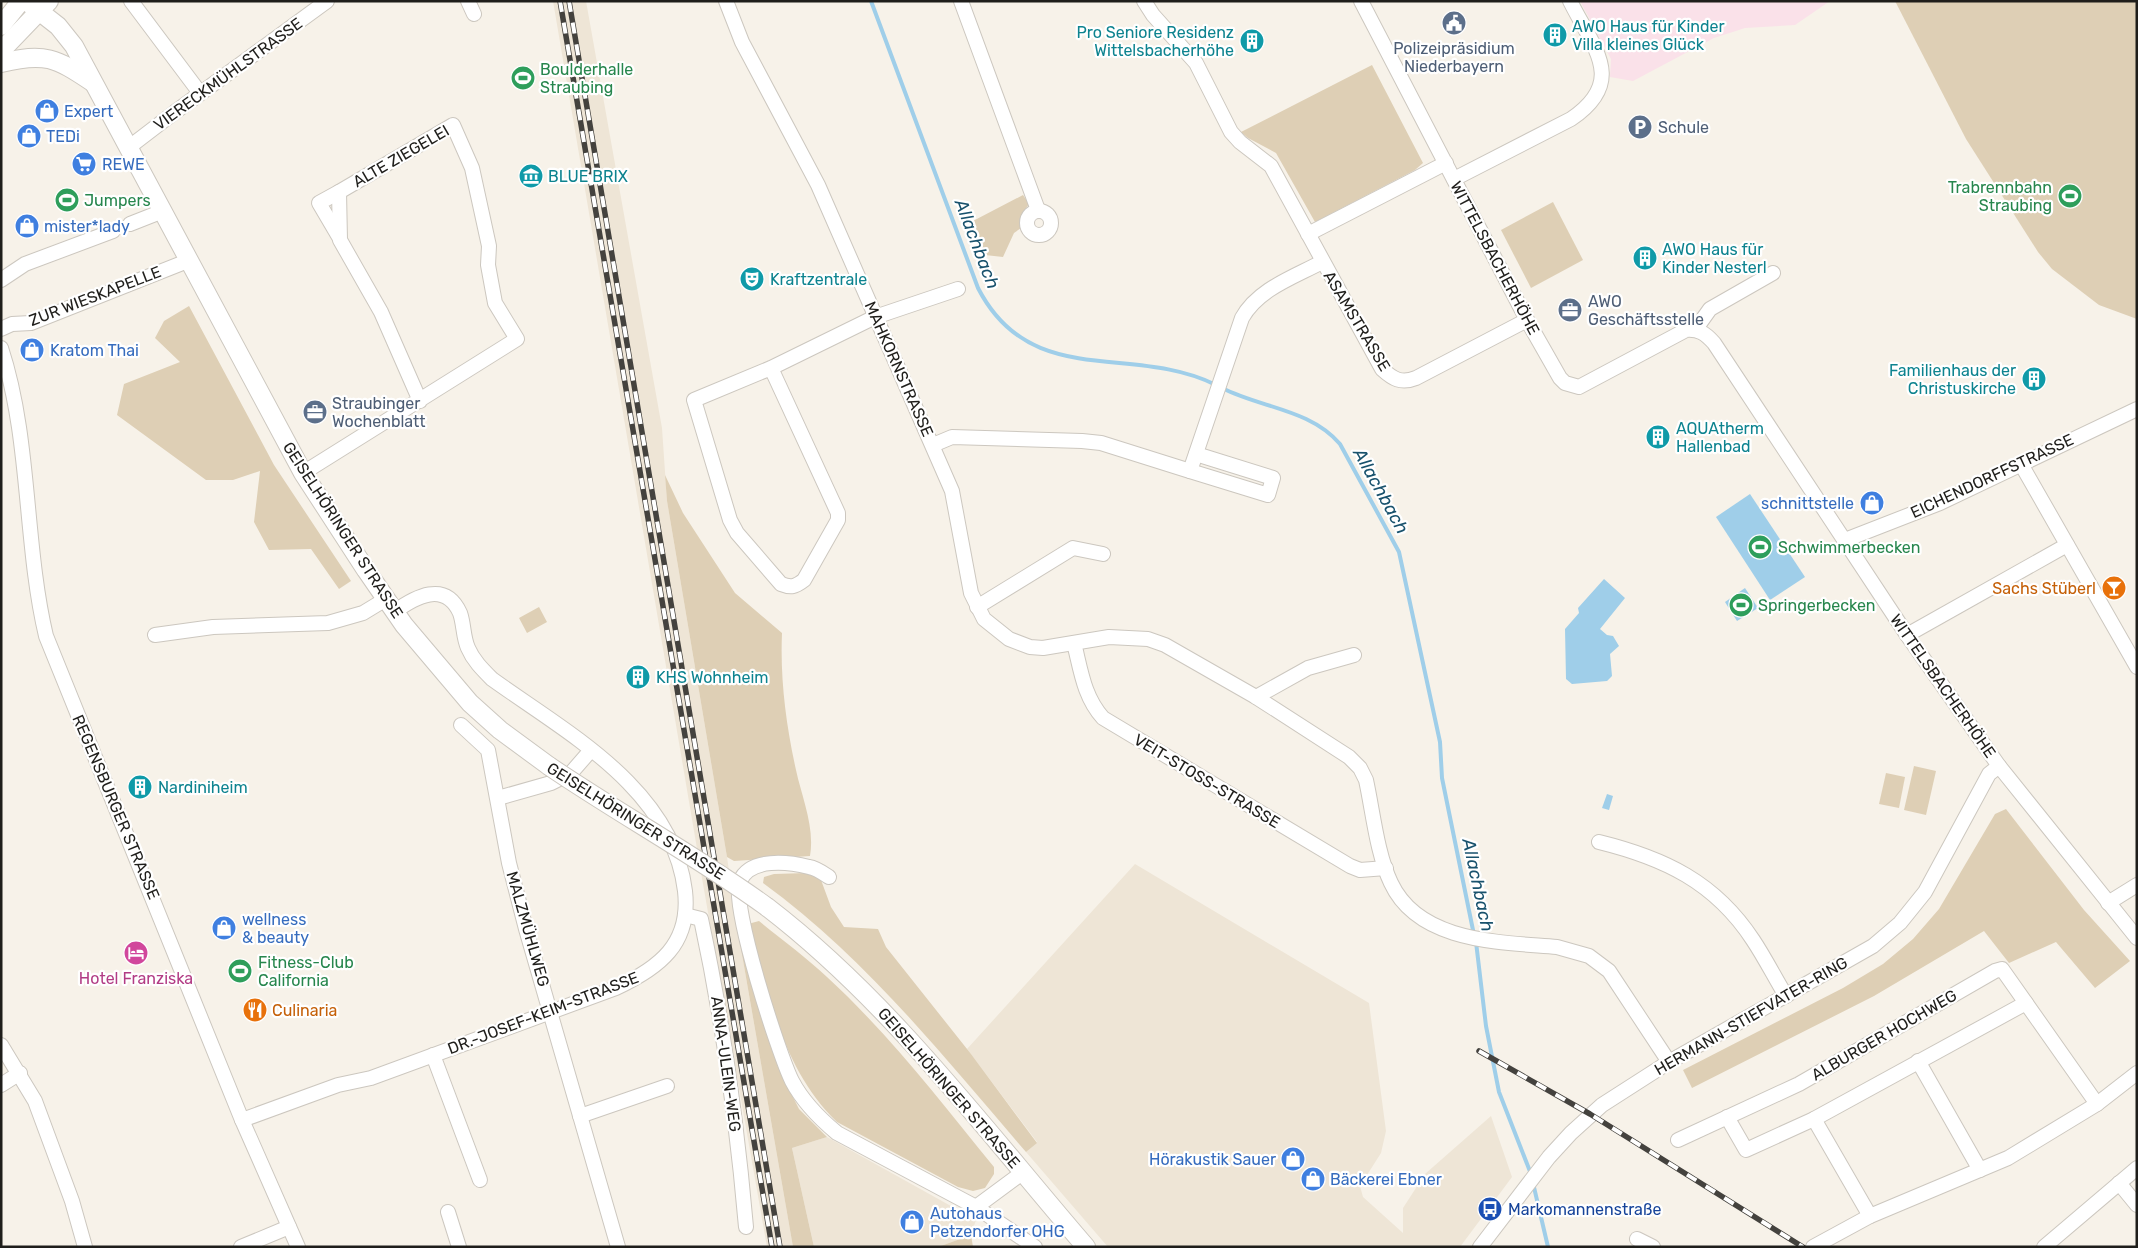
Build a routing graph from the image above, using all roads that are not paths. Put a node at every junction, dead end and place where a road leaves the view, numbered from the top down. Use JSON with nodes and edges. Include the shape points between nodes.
{"nodes":[{"id":1,"x":21,"y":1,"type":"edge"},
{"id":2,"x":26,"y":1,"type":"edge"},
{"id":3,"x":131,"y":1,"type":"edge"},
{"id":4,"x":327,"y":1,"type":"edge"},
{"id":5,"x":468,"y":1,"type":"edge"},
{"id":6,"x":726,"y":1,"type":"edge"},
{"id":7,"x":961,"y":1,"type":"edge"},
{"id":8,"x":1144,"y":1,"type":"edge"},
{"id":9,"x":1361,"y":1,"type":"edge"},
{"id":10,"x":1570,"y":1,"type":"edge"},
{"id":11,"x":45,"y":6,"type":"edge"},
{"id":12,"x":474,"y":14,"type":"dead end"},
{"id":13,"x":1,"y":26,"type":"edge"},
{"id":14,"x":1,"y":51,"type":"edge"},
{"id":15,"x":1,"y":63,"type":"edge"},
{"id":16,"x":94,"y":84,"type":"junction"},
{"id":17,"x":200,"y":93,"type":"junction"},
{"id":18,"x":128,"y":148,"type":"junction"},
{"id":19,"x":1446,"y":163,"type":"junction"},
{"id":20,"x":1454,"y":179,"type":"junction"},
{"id":21,"x":339,"y":192,"type":"junction"},
{"id":22,"x":1038,"y":210,"type":"dead end"},
{"id":23,"x":163,"y":211,"type":"junction"},
{"id":24,"x":130,"y":224,"type":"dead end"},
{"id":25,"x":113,"y":231,"type":"dead end"},
{"id":26,"x":1308,"y":234,"type":"junction"},
{"id":27,"x":340,"y":240,"type":"junction"},
{"id":28,"x":190,"y":260,"type":"junction"},
{"id":29,"x":1322,"y":262,"type":"junction"},
{"id":30,"x":1773,"y":273,"type":"dead end"},
{"id":31,"x":1,"y":280,"type":"edge"},
{"id":32,"x":958,"y":289,"type":"dead end"},
{"id":33,"x":875,"y":316,"type":"junction"},
{"id":34,"x":1527,"y":320,"type":"junction"},
{"id":35,"x":1,"y":329,"type":"edge"},
{"id":36,"x":1695,"y":330,"type":"junction"},
{"id":37,"x":1,"y":348,"type":"edge"},
{"id":38,"x":771,"y":368,"type":"junction"},
{"id":39,"x":420,"y":401,"type":"junction"},
{"id":40,"x":2137,"y":409,"type":"edge"},
{"id":41,"x":932,"y":445,"type":"junction"},
{"id":42,"x":1196,"y":454,"type":"junction"},
{"id":43,"x":2021,"y":464,"type":"junction"},
{"id":44,"x":1241,"y":468,"type":"junction"},
{"id":45,"x":1190,"y":471,"type":"junction"},
{"id":46,"x":303,"y":473,"type":"junction"},
{"id":47,"x":1236,"y":485,"type":"junction"},
{"id":48,"x":1845,"y":540,"type":"junction"},
{"id":49,"x":2067,"y":545,"type":"junction"},
{"id":50,"x":1102,"y":554,"type":"dead end"},
{"id":51,"x":390,"y":606,"type":"junction"},
{"id":52,"x":977,"y":607,"type":"junction"},
{"id":53,"x":154,"y":635,"type":"dead end"},
{"id":54,"x":1907,"y":635,"type":"junction"},
{"id":55,"x":1074,"y":643,"type":"junction"},
{"id":56,"x":1354,"y":655,"type":"dead end"},
{"id":57,"x":2137,"y":667,"type":"edge"},
{"id":58,"x":1256,"y":697,"type":"junction"},
{"id":59,"x":461,"y":725,"type":"dead end"},
{"id":60,"x":590,"y":750,"type":"junction"},
{"id":61,"x":1999,"y":766,"type":"junction"},
{"id":62,"x":498,"y":798,"type":"junction"},
{"id":63,"x":1599,"y":842,"type":"dead end"},
{"id":64,"x":1386,"y":868,"type":"junction"},
{"id":65,"x":829,"y":877,"type":"dead end"},
{"id":66,"x":2137,"y":885,"type":"edge"},
{"id":67,"x":2108,"y":903,"type":"junction"},
{"id":68,"x":685,"y":915,"type":"junction"},
{"id":69,"x":2137,"y":938,"type":"edge"},
{"id":70,"x":1786,"y":996,"type":"junction"},
{"id":71,"x":2026,"y":1003,"type":"junction"},
{"id":72,"x":551,"y":1012,"type":"junction"},
{"id":73,"x":1,"y":1045,"type":"edge"},
{"id":74,"x":433,"y":1055,"type":"junction"},
{"id":75,"x":1918,"y":1061,"type":"junction"},
{"id":76,"x":1669,"y":1062,"type":"junction"},
{"id":77,"x":20,"y":1073,"type":"junction"},
{"id":78,"x":2137,"y":1073,"type":"edge"},
{"id":79,"x":1,"y":1085,"type":"edge"},
{"id":80,"x":668,"y":1086,"type":"dead end"},
{"id":81,"x":2098,"y":1104,"type":"junction"},
{"id":82,"x":580,"y":1116,"type":"junction"},
{"id":83,"x":1727,"y":1117,"type":"junction"},
{"id":84,"x":1814,"y":1119,"type":"junction"},
{"id":85,"x":242,"y":1120,"type":"junction"},
{"id":86,"x":1678,"y":1140,"type":"dead end"},
{"id":87,"x":2137,"y":1168,"type":"edge"},
{"id":88,"x":1980,"y":1170,"type":"junction"},
{"id":89,"x":1022,"y":1173,"type":"junction"},
{"id":90,"x":480,"y":1180,"type":"dead end"},
{"id":91,"x":2119,"y":1183,"type":"junction"},
{"id":92,"x":2137,"y":1205,"type":"edge"},
{"id":93,"x":976,"y":1207,"type":"junction"},
{"id":94,"x":448,"y":1212,"type":"dead end"},
{"id":95,"x":1870,"y":1216,"type":"junction"},
{"id":96,"x":289,"y":1227,"type":"junction"},
{"id":97,"x":746,"y":1227,"type":"dead end"},
{"id":98,"x":1637,"y":1238,"type":"dead end"},
{"id":99,"x":85,"y":1247,"type":"edge"},
{"id":100,"x":241,"y":1247,"type":"edge"},
{"id":101,"x":298,"y":1247,"type":"edge"},
{"id":102,"x":459,"y":1247,"type":"edge"},
{"id":103,"x":618,"y":1247,"type":"edge"},
{"id":104,"x":1035,"y":1247,"type":"edge"},
{"id":105,"x":1086,"y":1247,"type":"edge"},
{"id":106,"x":1480,"y":1247,"type":"edge"},
{"id":107,"x":1653,"y":1247,"type":"edge"},
{"id":108,"x":1813,"y":1247,"type":"edge"},
{"id":109,"x":2044,"y":1247,"type":"edge"}],
"edges":[{"from":1,"to":13,"type":"main road"},
{"from":2,"to":11,"type":"main road","name":"GEISELHÖRINGER STRASSE"},
{"from":3,"to":17,"type":"street"},
{"from":4,"to":17,"type":"street","name":"VIERECKMÜHLSTRASSE"},
{"from":5,"to":12,"type":"street"},
{"from":6,"to":33,"type":"street","name":"MAHKORNSTRASSE","via":[[742,42],[818,185]]},
{"from":7,"to":22,"type":"street"},
{"from":8,"to":26,"type":"street","name":"ASAMSTRASSE","via":[[1196,63],[1231,132],[1271,166]]},
{"from":9,"to":19,"type":"street","name":"WITTELSBACHERHÖHE"},
{"from":10,"to":20,"type":"street","via":[[1598,56],[1603,84],[1597,95],[1571,119]]},
{"from":11,"to":14,"type":"main road"},
{"from":11,"to":16,"type":"main road","name":"GEISELHÖRINGER STRASSE","via":[[74,46]]},
{"from":15,"to":16,"type":"main road","via":[[51,58]]},
{"from":16,"to":18,"type":"main road","name":"GEISELHÖRINGER STRASSE"},
{"from":17,"to":18,"type":"street","name":"VIERECKMÜHLSTRASSE"},
{"from":18,"to":23,"type":"main road","name":"GEISELHÖRINGER STRASSE"},
{"from":19,"to":20,"type":"street","name":"WITTELSBACHERHÖHE"},
{"from":19,"to":26,"type":"street"},
{"from":20,"to":34,"type":"street","name":"WITTELSBACHERHÖHE"},
{"from":21,"to":27,"type":"street","name":"ALTE ZIEGELEI"},
{"from":21,"to":27,"type":"street","name":"ALTE ZIEGELEI","via":[[318,203]]},
{"from":21,"to":39,"type":"street","name":"ALTE ZIEGELEI","via":[[454,125],[468,154],[489,246],[488,265],[495,303],[517,339]]},
{"from":23,"to":24,"type":"street"},
{"from":23,"to":28,"type":"main road","name":"GEISELHÖRINGER STRASSE"},
{"from":25,"to":31,"type":"street","via":[[26,264]]},
{"from":26,"to":29,"type":"street","name":"ASAMSTRASSE"},
{"from":27,"to":39,"type":"street","name":"ALTE ZIEGELEI","via":[[381,312]]},
{"from":28,"to":35,"type":"street","name":"ZUR WIESKAPELLE","via":[[31,323],[12,324]]},
{"from":28,"to":46,"type":"main road","name":"GEISELHÖRINGER STRASSE"},
{"from":29,"to":34,"type":"street","name":"ASAMSTRASSE","via":[[1382,369],[1399,381],[1408,382]]},
{"from":29,"to":42,"type":"street","name":"ASAMSTRASSE","via":[[1257,297],[1248,306]]},
{"from":30,"to":36,"type":"street","via":[[1710,309]]},
{"from":32,"to":33,"type":"street"},
{"from":33,"to":38,"type":"street"},
{"from":33,"to":41,"type":"street","name":"MAHKORNSTRASSE"},
{"from":34,"to":36,"type":"street","name":"WITTELSBACHERHÖHE","via":[[1554,370],[1565,383],[1579,387],[1676,335]]},
{"from":36,"to":48,"type":"street","name":"WITTELSBACHERHÖHE","via":[[1704,332],[1714,343]]},
{"from":37,"to":85,"type":"street","name":"REGENSBURGER STRASSE","via":[[17,417],[38,600],[46,636]]},
{"from":38,"to":38,"type":"street","via":[[694,400],[730,520],[737,533],[781,584],[789,587],[804,580],[838,520],[838,513]]},
{"from":39,"to":46,"type":"street","name":"ALTE ZIEGELEI"},
{"from":40,"to":43,"type":"street","name":"EICHENDORFFSTRASSE"},
{"from":41,"to":45,"type":"street","name":"MAHKORNSTRASSE","via":[[952,437],[1082,441],[1101,443]]},
{"from":41,"to":52,"type":"street","via":[[952,491]]},
{"from":42,"to":44,"type":"street","name":"MAHKORNSTRASSE"},
{"from":42,"to":45,"type":"street"},
{"from":43,"to":48,"type":"street","name":"EICHENDORFFSTRASSE","via":[[1940,503]]},
{"from":43,"to":49,"type":"street"},
{"from":44,"to":47,"type":"street"},
{"from":44,"to":47,"type":"street","name":"MAHKORNSTRASSE","via":[[1273,478],[1268,495]]},
{"from":45,"to":47,"type":"street","name":"MAHKORNSTRASSE"},
{"from":46,"to":51,"type":"main road","name":"GEISELHÖRINGER STRASSE"},
{"from":48,"to":54,"type":"street","name":"WITTELSBACHERHÖHE"},
{"from":49,"to":54,"type":"street"},
{"from":49,"to":57,"type":"street"},
{"from":50,"to":52,"type":"street","via":[[1073,548]]},
{"from":51,"to":53,"type":"street","via":[[334,622],[213,627]]},
{"from":51,"to":60,"type":"street","name":"DR.-JOSEF-KEIM-STRASSE","via":[[428,595],[442,595],[452,601],[460,613],[468,647],[478,665]]},
{"from":51,"to":89,"type":"main road","name":"GEISELHÖRINGER STRASSE","bridge":true,"via":[[441,671],[500,730],[599,800],[718,872],[820,951],[915,1046]]},
{"from":52,"to":55,"type":"street","via":[[993,628],[1019,644],[1043,648]]},
{"from":54,"to":61,"type":"street","name":"WITTELSBACHERHÖHE"},
{"from":55,"to":58,"type":"street","via":[[1109,637],[1148,639],[1179,651]]},
{"from":55,"to":64,"type":"street","name":"VEIT-STOSS-STRASSE","via":[[1086,694],[1103,718],[1350,866],[1360,870]]},
{"from":56,"to":58,"type":"street","via":[[1308,668]]},
{"from":58,"to":64,"type":"street","via":[[1350,758],[1360,768],[1366,780]]},
{"from":59,"to":62,"type":"street","name":"MALZMÜHLWEG","via":[[488,750]]},
{"from":60,"to":62,"type":"street","via":[[571,773],[551,783]]},
{"from":60,"to":68,"type":"street","name":"DR.-JOSEF-KEIM-STRASSE","via":[[641,796],[661,822],[676,852],[683,878]]},
{"from":61,"to":67,"type":"street","name":"WITTELSBACHERHÖHE"},
{"from":61,"to":70,"type":"street","name":"HERMANN-STIEFVATER-RING","via":[[1989,774],[1925,892],[1900,924],[1874,946]]},
{"from":62,"to":72,"type":"street","name":"MALZMÜHLWEG","via":[[509,863]]},
{"from":63,"to":70,"type":"street","via":[[1656,858],[1681,870],[1705,888],[1748,932]]},
{"from":64,"to":76,"type":"street","via":[[1398,895],[1421,918],[1434,925],[1463,936],[1572,950],[1600,962],[1635,1008]]},
{"from":65,"to":93,"type":"street","name":"GEISELHÖRINGER STRASSE","via":[[811,867],[769,863],[753,867],[739,882],[741,918],[784,1062],[805,1102],[837,1133]]},
{"from":66,"to":67,"type":"street"},
{"from":67,"to":69,"type":"street","name":"WITTELSBACHERHÖHE"},
{"from":68,"to":72,"type":"street","name":"DR.-JOSEF-KEIM-STRASSE","via":[[676,943],[665,959],[650,971],[616,988]]},
{"from":68,"to":97,"type":"street","name":"ANNA-ULEIN-WEG","via":[[701,919],[709,957],[726,1056]]},
{"from":70,"to":76,"type":"street","name":"HERMANN-STIEFVATER-RING"},
{"from":71,"to":75,"type":"street"},
{"from":71,"to":81,"type":"street","name":"ALBURGER HOCHWEG"},
{"from":71,"to":83,"type":"street","name":"ALBURGER HOCHWEG","via":[[2002,969],[1995,970],[1799,1084]]},
{"from":72,"to":74,"type":"street","name":"DR.-JOSEF-KEIM-STRASSE"},
{"from":72,"to":82,"type":"street","name":"MALZMÜHLWEG"},
{"from":73,"to":77,"type":"street"},
{"from":74,"to":85,"type":"street","name":"DR.-JOSEF-KEIM-STRASSE"},
{"from":74,"to":90,"type":"street","name":"DR.-JOSEF-KEIM-STRASSE"},
{"from":75,"to":84,"type":"street"},
{"from":75,"to":88,"type":"street"},
{"from":76,"to":106,"type":"street","name":"HERMANN-STIEFVATER-RING","via":[[1602,1105],[1571,1133]]},
{"from":77,"to":79,"type":"street"},
{"from":77,"to":99,"type":"street","via":[[35,1101],[72,1201]]},
{"from":78,"to":81,"type":"street"},
{"from":80,"to":82,"type":"street"},
{"from":81,"to":88,"type":"street","via":[[2036,1143]]},
{"from":82,"to":103,"type":"street","name":"MALZMÜHLWEG"},
{"from":83,"to":84,"type":"street","via":[[1746,1150]]},
{"from":83,"to":86,"type":"street","name":"ALBURGER HOCHWEG"},
{"from":84,"to":95,"type":"street"},
{"from":85,"to":96,"type":"street","name":"REGENSBURGER STRASSE"},
{"from":87,"to":91,"type":"street"},
{"from":88,"to":95,"type":"street"},
{"from":89,"to":93,"type":"street","name":"GEISELHÖRINGER STRASSE"},
{"from":89,"to":105,"type":"main road","name":"GEISELHÖRINGER STRASSE"},
{"from":91,"to":92,"type":"street"},
{"from":91,"to":109,"type":"street"},
{"from":93,"to":104,"type":"street","name":"GEISELHÖRINGER STRASSE"},
{"from":94,"to":102,"type":"street"},
{"from":95,"to":108,"type":"street"},
{"from":96,"to":100,"type":"street"},
{"from":96,"to":101,"type":"street","name":"REGENSBURGER STRASSE"},
{"from":98,"to":107,"type":"street"}]}
